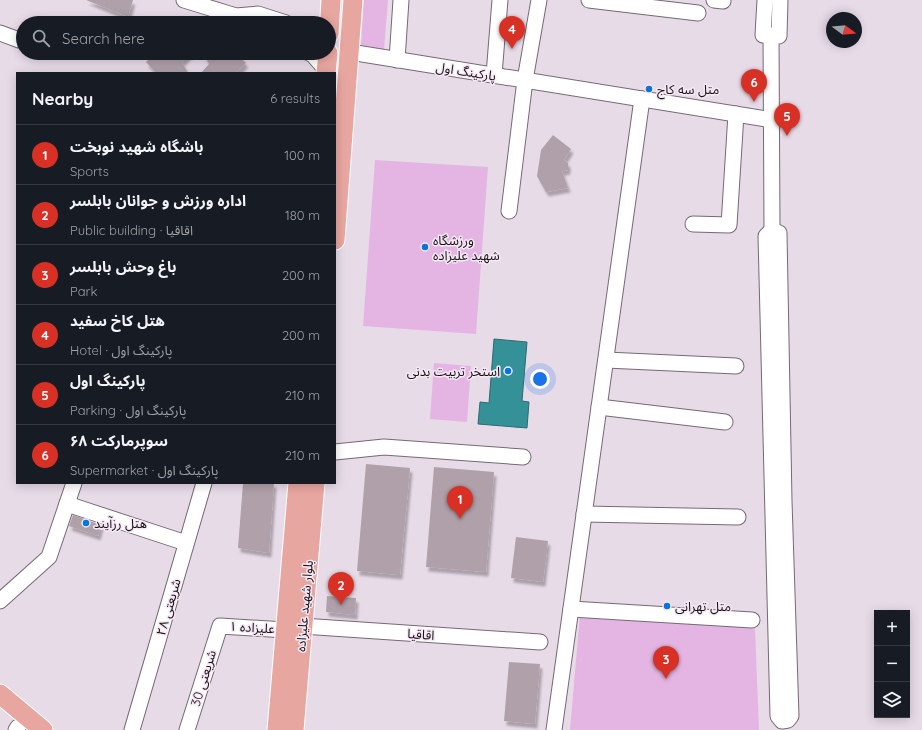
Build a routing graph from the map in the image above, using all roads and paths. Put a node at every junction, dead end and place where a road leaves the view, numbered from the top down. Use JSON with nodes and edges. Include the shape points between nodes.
{"nodes":[{"id":1,"x":184,"y":0,"type":"edge"},
{"id":2,"x":331,"y":0,"type":"edge"},
{"id":3,"x":353,"y":0,"type":"edge"},
{"id":4,"x":401,"y":0,"type":"edge"},
{"id":5,"x":500,"y":0,"type":"edge"},
{"id":6,"x":539,"y":0,"type":"edge"},
{"id":7,"x":589,"y":0,"type":"edge"},
{"id":8,"x":765,"y":0,"type":"edge"},
{"id":9,"x":780,"y":0,"type":"edge"},
{"id":10,"x":698,"y":13,"type":"dead end"},
{"id":11,"x":228,"y":16,"type":"edge"},
{"id":12,"x":252,"y":16,"type":"edge"},
{"id":13,"x":264,"y":16,"type":"edge"},
{"id":14,"x":330,"y":16,"type":"edge"},
{"id":15,"x":0,"y":33,"type":"edge"},
{"id":16,"x":771,"y":36,"type":"junction"},
{"id":17,"x":16,"y":39,"type":"edge"},
{"id":18,"x":350,"y":52,"type":"junction"},
{"id":19,"x":397,"y":60,"type":"junction"},
{"id":20,"x":494,"y":75,"type":"junction"},
{"id":21,"x":525,"y":80,"type":"junction"},
{"id":22,"x":642,"y":99,"type":"junction"},
{"id":23,"x":736,"y":114,"type":"junction"},
{"id":24,"x":772,"y":120,"type":"junction"},
{"id":25,"x":338,"y":162,"type":"edge"},
{"id":26,"x":509,"y":211,"type":"dead end"},
{"id":27,"x":336,"y":214,"type":"edge"},
{"id":28,"x":693,"y":224,"type":"dead end"},
{"id":29,"x":606,"y":360,"type":"junction"},
{"id":30,"x":736,"y":366,"type":"dead end"},
{"id":31,"x":599,"y":407,"type":"junction"},
{"id":32,"x":725,"y":422,"type":"dead end"},
{"id":33,"x":336,"y":452,"type":"edge"},
{"id":34,"x":523,"y":457,"type":"dead end"},
{"id":35,"x":74,"y":484,"type":"edge"},
{"id":36,"x":204,"y":484,"type":"edge"},
{"id":37,"x":298,"y":484,"type":"edge"},
{"id":38,"x":316,"y":484,"type":"edge"},
{"id":39,"x":67,"y":504,"type":"junction"},
{"id":40,"x":584,"y":514,"type":"junction"},
{"id":41,"x":738,"y":517,"type":"dead end"},
{"id":42,"x":186,"y":543,"type":"junction"},
{"id":43,"x":779,"y":558,"type":"junction"},
{"id":44,"x":0,"y":601,"type":"edge"},
{"id":45,"x":571,"y":610,"type":"junction"},
{"id":46,"x":752,"y":620,"type":"dead end"},
{"id":47,"x":220,"y":626,"type":"joint"},
{"id":48,"x":293,"y":628,"type":"junction"},
{"id":49,"x":540,"y":642,"type":"dead end"},
{"id":50,"x":0,"y":694,"type":"edge"},
{"id":51,"x":0,"y":711,"type":"edge"},
{"id":52,"x":19,"y":729,"type":"edge"},
{"id":53,"x":43,"y":730,"type":"edge"},
{"id":54,"x":132,"y":730,"type":"edge"},
{"id":55,"x":187,"y":730,"type":"edge"},
{"id":56,"x":277,"y":730,"type":"edge"},
{"id":57,"x":294,"y":730,"type":"edge"},
{"id":58,"x":554,"y":730,"type":"edge"}],
"edges":[{"from":1,"to":11,"type":"street"},
{"from":2,"to":14,"type":"main road"},
{"from":3,"to":18,"type":"main road"},
{"from":4,"to":19,"type":"street"},
{"from":5,"to":20,"type":"street"},
{"from":6,"to":21,"type":"street"},
{"from":7,"to":10,"type":"street"},
{"from":8,"to":16,"type":"street","via":[[763,35]]},
{"from":9,"to":16,"type":"street","via":[[779,36]]},
{"from":12,"to":13,"type":"street"},
{"from":15,"to":17,"type":"street"},
{"from":16,"to":24,"type":"street"},
{"from":18,"to":19,"type":"street","name":"پارکینگ اول"},
{"from":18,"to":25,"type":"main road"},
{"from":19,"to":20,"type":"street","name":"پارکینگ اول"},
{"from":20,"to":21,"type":"street","name":"پارکینگ اول"},
{"from":21,"to":22,"type":"street","name":"پارکینگ اول"},
{"from":21,"to":26,"type":"street"},
{"from":22,"to":23,"type":"street","name":"پارکینگ اول"},
{"from":22,"to":29,"type":"street"},
{"from":23,"to":24,"type":"street","name":"پارکینگ اول"},
{"from":23,"to":28,"type":"street","via":[[729,225]]},
{"from":24,"to":43,"type":"street","via":[[772,230],[780,233],[775,345]]},
{"from":25,"to":27,"type":"main road"},
{"from":29,"to":30,"type":"street"},
{"from":29,"to":31,"type":"street"},
{"from":31,"to":32,"type":"street"},
{"from":31,"to":40,"type":"street"},
{"from":33,"to":34,"type":"street","via":[[384,447]]},
{"from":35,"to":39,"type":"street"},
{"from":36,"to":42,"type":"street","name":"شریعتی ۲۸"},
{"from":37,"to":48,"type":"main road","name":"بلوار شهید علیزاده"},
{"from":38,"to":48,"type":"main road","name":"بلوار شهید علیزاده"},
{"from":39,"to":42,"type":"street"},
{"from":39,"to":44,"type":"street","via":[[49,556]]},
{"from":40,"to":41,"type":"street"},
{"from":40,"to":45,"type":"street"},
{"from":42,"to":54,"type":"street","name":"شریعتی ۲۸"},
{"from":43,"to":43,"type":"street","via":[[778,716],[782,721],[788,720],[791,716]]},
{"from":45,"to":46,"type":"street"},
{"from":45,"to":58,"type":"street"},
{"from":47,"to":48,"type":"street","name":"علیزاده ۱"},
{"from":47,"to":55,"type":"street","name":"شریعتی 30"},
{"from":48,"to":49,"type":"street","name":"اقاقیا"},
{"from":48,"to":56,"type":"main road","name":"بلوار شهید علیزاده"},
{"from":48,"to":57,"type":"main road","name":"بلوار شهید علیزاده"},
{"from":50,"to":53,"type":"main road"},
{"from":51,"to":52,"type":"main road"}]}
